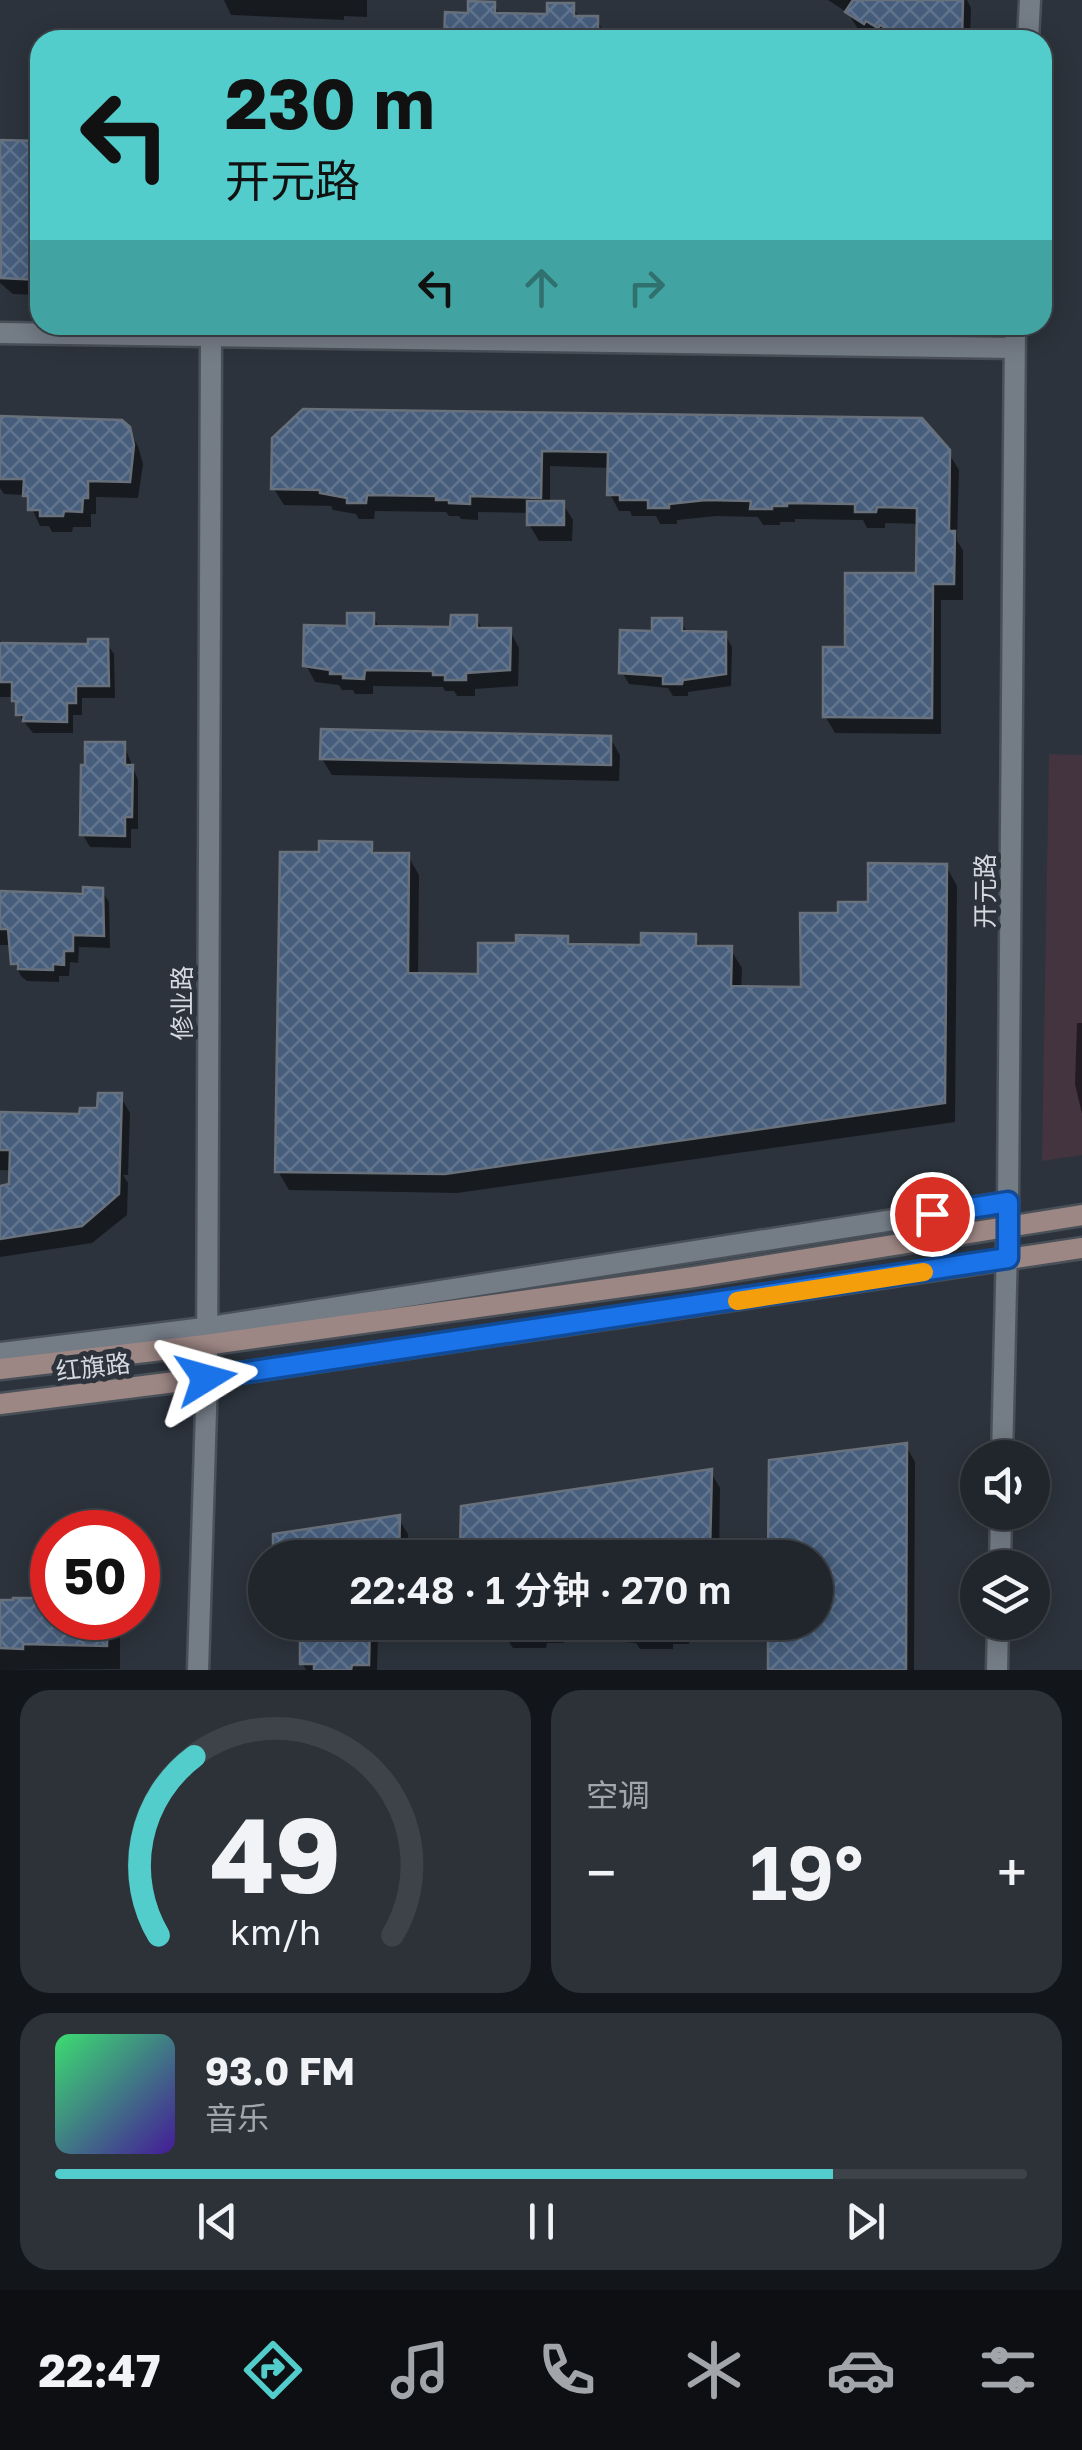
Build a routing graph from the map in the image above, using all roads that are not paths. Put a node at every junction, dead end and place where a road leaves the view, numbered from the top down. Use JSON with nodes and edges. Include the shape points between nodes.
{"nodes":[{"id":1,"x":1030,"y":0,"type":"edge"},
{"id":2,"x":1028,"y":30,"type":"edge"},
{"id":3,"x":0,"y":333,"type":"edge"},
{"id":4,"x":30,"y":333,"type":"edge"},
{"id":5,"x":140,"y":335,"type":"edge"},
{"id":6,"x":1015,"y":335,"type":"edge"},
{"id":7,"x":210,"y":336,"type":"junction"},
{"id":8,"x":1014,"y":348,"type":"junction"},
{"id":9,"x":1008,"y":1202,"type":"junction"},
{"id":10,"x":1082,"y":1215,"type":"edge"},
{"id":11,"x":1007,"y":1225,"type":"junction"},
{"id":12,"x":1082,"y":1248,"type":"edge"},
{"id":13,"x":1008,"y":1258,"type":"junction"},
{"id":14,"x":204,"y":1336,"type":"junction"},
{"id":15,"x":0,"y":1352,"type":"edge"},
{"id":16,"x":0,"y":1369,"type":"edge"},
{"id":17,"x":206,"y":1378,"type":"junction"},
{"id":18,"x":0,"y":1404,"type":"edge"},
{"id":19,"x":1003,"y":1440,"type":"edge"},
{"id":20,"x":998,"y":1640,"type":"edge"},
{"id":21,"x":198,"y":1670,"type":"edge"},
{"id":22,"x":997,"y":1670,"type":"edge"}],
"edges":[{"from":1,"to":2,"type":"street"},
{"from":3,"to":4,"type":"street"},
{"from":5,"to":7,"type":"street"},
{"from":6,"to":8,"type":"street","name":"开元路"},
{"from":7,"to":8,"type":"street"},
{"from":7,"to":14,"type":"street","name":"修业路"},
{"from":8,"to":9,"type":"street","name":"开元路"},
{"from":9,"to":11,"type":"street","name":"开元路"},
{"from":9,"to":14,"type":"street"},
{"from":10,"to":11,"type":"main road","name":"红旗路"},
{"from":11,"to":13,"type":"street","name":"开元路"},
{"from":11,"to":14,"type":"main road","name":"红旗路","via":[[694,1278]]},
{"from":12,"to":13,"type":"main road","name":"红旗路"},
{"from":13,"to":17,"type":"main road","name":"红旗路"},
{"from":13,"to":19,"type":"street","name":"开元路"},
{"from":14,"to":15,"type":"street"},
{"from":14,"to":16,"type":"main road","name":"红旗路"},
{"from":14,"to":17,"type":"street","name":"修业路"},
{"from":17,"to":18,"type":"main road","name":"红旗路"},
{"from":17,"to":21,"type":"street","name":"修业路"},
{"from":20,"to":22,"type":"street"}]}
